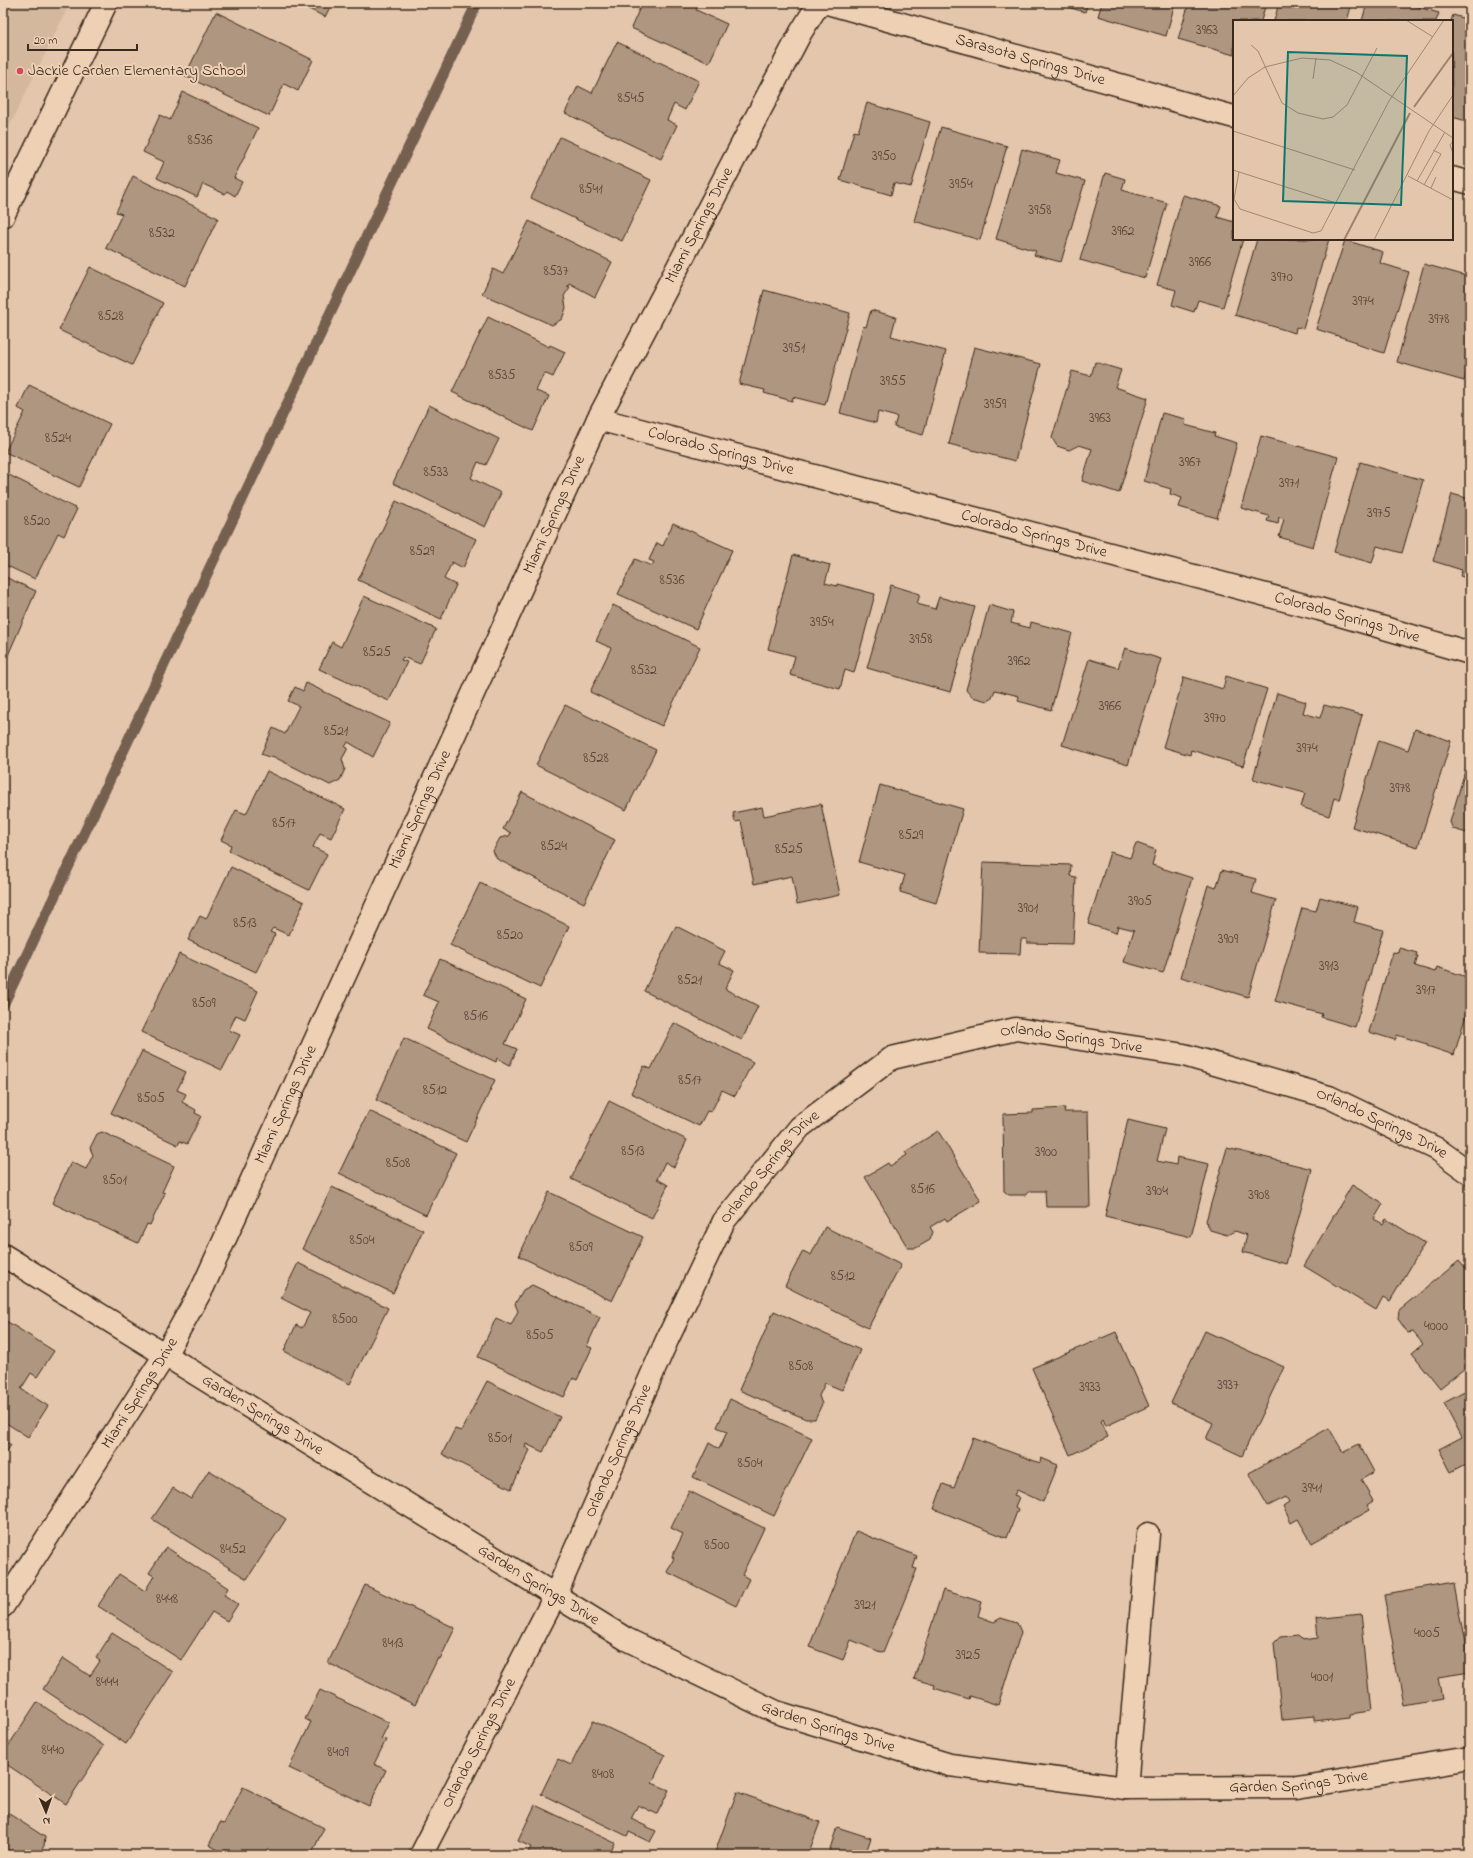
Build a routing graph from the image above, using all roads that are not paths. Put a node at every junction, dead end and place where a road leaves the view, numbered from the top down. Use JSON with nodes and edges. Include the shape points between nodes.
{"nodes":[{"id":1,"x":106,"y":3,"type":"edge"},
{"id":2,"x":819,"y":3,"type":"edge"},
{"id":3,"x":827,"y":3,"type":"edge"},
{"id":4,"x":1233,"y":117,"type":"edge"},
{"id":5,"x":1453,"y":178,"type":"edge"},
{"id":6,"x":1470,"y":183,"type":"edge"},
{"id":7,"x":3,"y":216,"type":"edge"},
{"id":8,"x":598,"y":420,"type":"junction"},
{"id":9,"x":1470,"y":653,"type":"edge"},
{"id":10,"x":1470,"y":1173,"type":"edge"},
{"id":11,"x":3,"y":1255,"type":"edge"},
{"id":12,"x":165,"y":1355,"type":"junction"},
{"id":13,"x":1148,"y":1534,"type":"dead end"},
{"id":14,"x":555,"y":1596,"type":"junction"},
{"id":15,"x":3,"y":1606,"type":"edge"},
{"id":16,"x":1470,"y":1759,"type":"edge"},
{"id":17,"x":1126,"y":1788,"type":"junction"},
{"id":18,"x":421,"y":1855,"type":"edge"}],
"edges":[{"from":1,"to":7,"type":"street"},
{"from":2,"to":8,"type":"street","name":"Miami Springs Drive","via":[[801,32]]},
{"from":3,"to":4,"type":"street","name":"Sarasota Springs Drive"},
{"from":5,"to":6,"type":"street"},
{"from":8,"to":9,"type":"street","name":"Colorado Springs Drive","via":[[1319,609]]},
{"from":8,"to":12,"type":"street","name":"Miami Springs Drive","via":[[203,1287]]},
{"from":10,"to":14,"type":"street","name":"Orlando Springs Drive","via":[[1437,1149],[1328,1097],[1184,1055],[1016,1029],[892,1058],[800,1127],[724,1221],[667,1340]]},
{"from":11,"to":12,"type":"street","name":"Garden Springs Drive"},
{"from":12,"to":14,"type":"street","name":"Garden Springs Drive"},
{"from":12,"to":15,"type":"street","name":"Miami Springs Drive"},
{"from":13,"to":17,"type":"street"},
{"from":14,"to":17,"type":"street","name":"Garden Springs Drive","via":[[626,1640],[776,1712],[950,1766]]},
{"from":14,"to":18,"type":"street","name":"Orlando Springs Drive"},
{"from":16,"to":17,"type":"street","name":"Garden Springs Drive","via":[[1297,1787]]}]}
